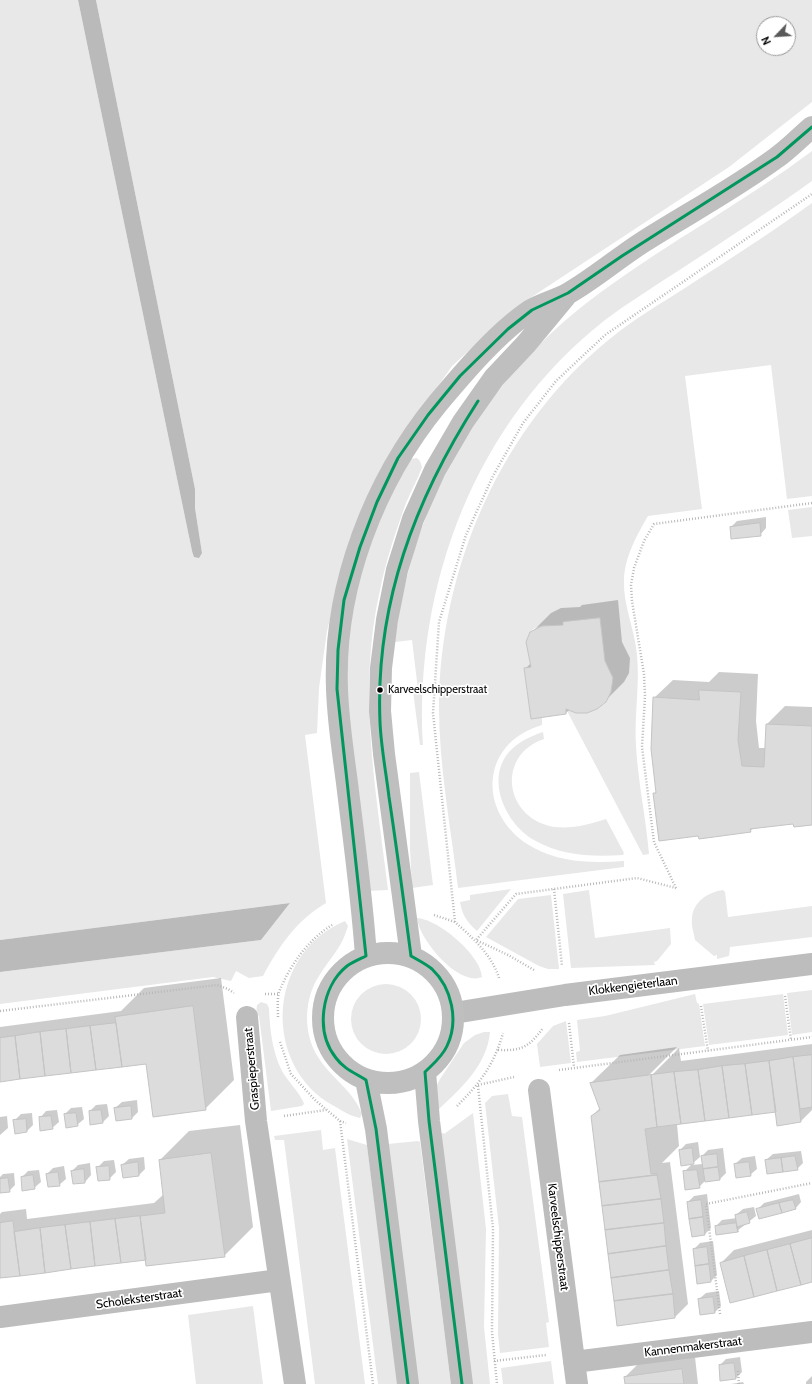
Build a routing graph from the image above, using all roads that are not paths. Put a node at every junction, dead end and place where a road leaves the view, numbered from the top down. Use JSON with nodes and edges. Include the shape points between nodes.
{"nodes":[{"id":1,"x":812,"y":127,"type":"edge"},
{"id":2,"x":568,"y":293,"type":"junction"},
{"id":3,"x":366,"y":956,"type":"junction"},
{"id":4,"x":411,"y":956,"type":"junction"},
{"id":5,"x":812,"y":964,"type":"edge"},
{"id":6,"x":454,"y":1013,"type":"junction"},
{"id":7,"x":247,"y":1017,"type":"road end"},
{"id":8,"x":424,"y":1072,"type":"junction"},
{"id":9,"x":366,"y":1080,"type":"junction"},
{"id":10,"x":538,"y":1081,"type":"road end"},
{"id":11,"x":279,"y":1280,"type":"junction"},
{"id":12,"x":0,"y":1317,"type":"edge"},
{"id":13,"x":812,"y":1332,"type":"edge"},
{"id":14,"x":574,"y":1362,"type":"junction"},
{"id":15,"x":295,"y":1384,"type":"edge"},
{"id":16,"x":408,"y":1384,"type":"edge"},
{"id":17,"x":462,"y":1384,"type":"edge"},
{"id":18,"x":577,"y":1384,"type":"edge"}],
"edges":[{"from":1,"to":2,"type":"main road","via":[[777,158]]},
{"from":2,"to":3,"type":"main road","via":[[532,310],[508,329],[460,376],[428,415],[398,458],[376,502],[360,547],[344,600],[338,650],[337,689]]},
{"from":2,"to":4,"type":"main road","via":[[494,378],[463,422],[435,470],[413,519],[396,570],[381,668],[380,711]]},
{"from":3,"to":4,"type":"main road","via":[[388,952]]},
{"from":3,"to":9,"type":"main road","via":[[346,967],[331,985],[324,1006],[323,1029],[331,1051],[346,1068]]},
{"from":4,"to":6,"type":"main road","via":[[436,974],[447,989]]},
{"from":5,"to":6,"type":"street","name":"Klokkengieterlaan","via":[[506,1003]]},
{"from":6,"to":8,"type":"main road","via":[[451,1036],[441,1056]]},
{"from":7,"to":11,"type":"street","name":"Graspieperstraat","via":[[256,1120]]},
{"from":8,"to":9,"type":"main road","via":[[406,1081],[386,1083]]},
{"from":8,"to":17,"type":"main road","via":[[428,1122]]},
{"from":9,"to":16,"type":"main road","via":[[376,1129]]},
{"from":10,"to":14,"type":"street","name":"Karveelschipperstraat"},
{"from":11,"to":12,"type":"street","name":"Scholeksterstraat"},
{"from":11,"to":15,"type":"street","name":"Graspieperstraat"},
{"from":13,"to":14,"type":"street","name":"Kannenmakerstraat"},
{"from":14,"to":18,"type":"street","name":"Karveelschipperstraat"}]}
